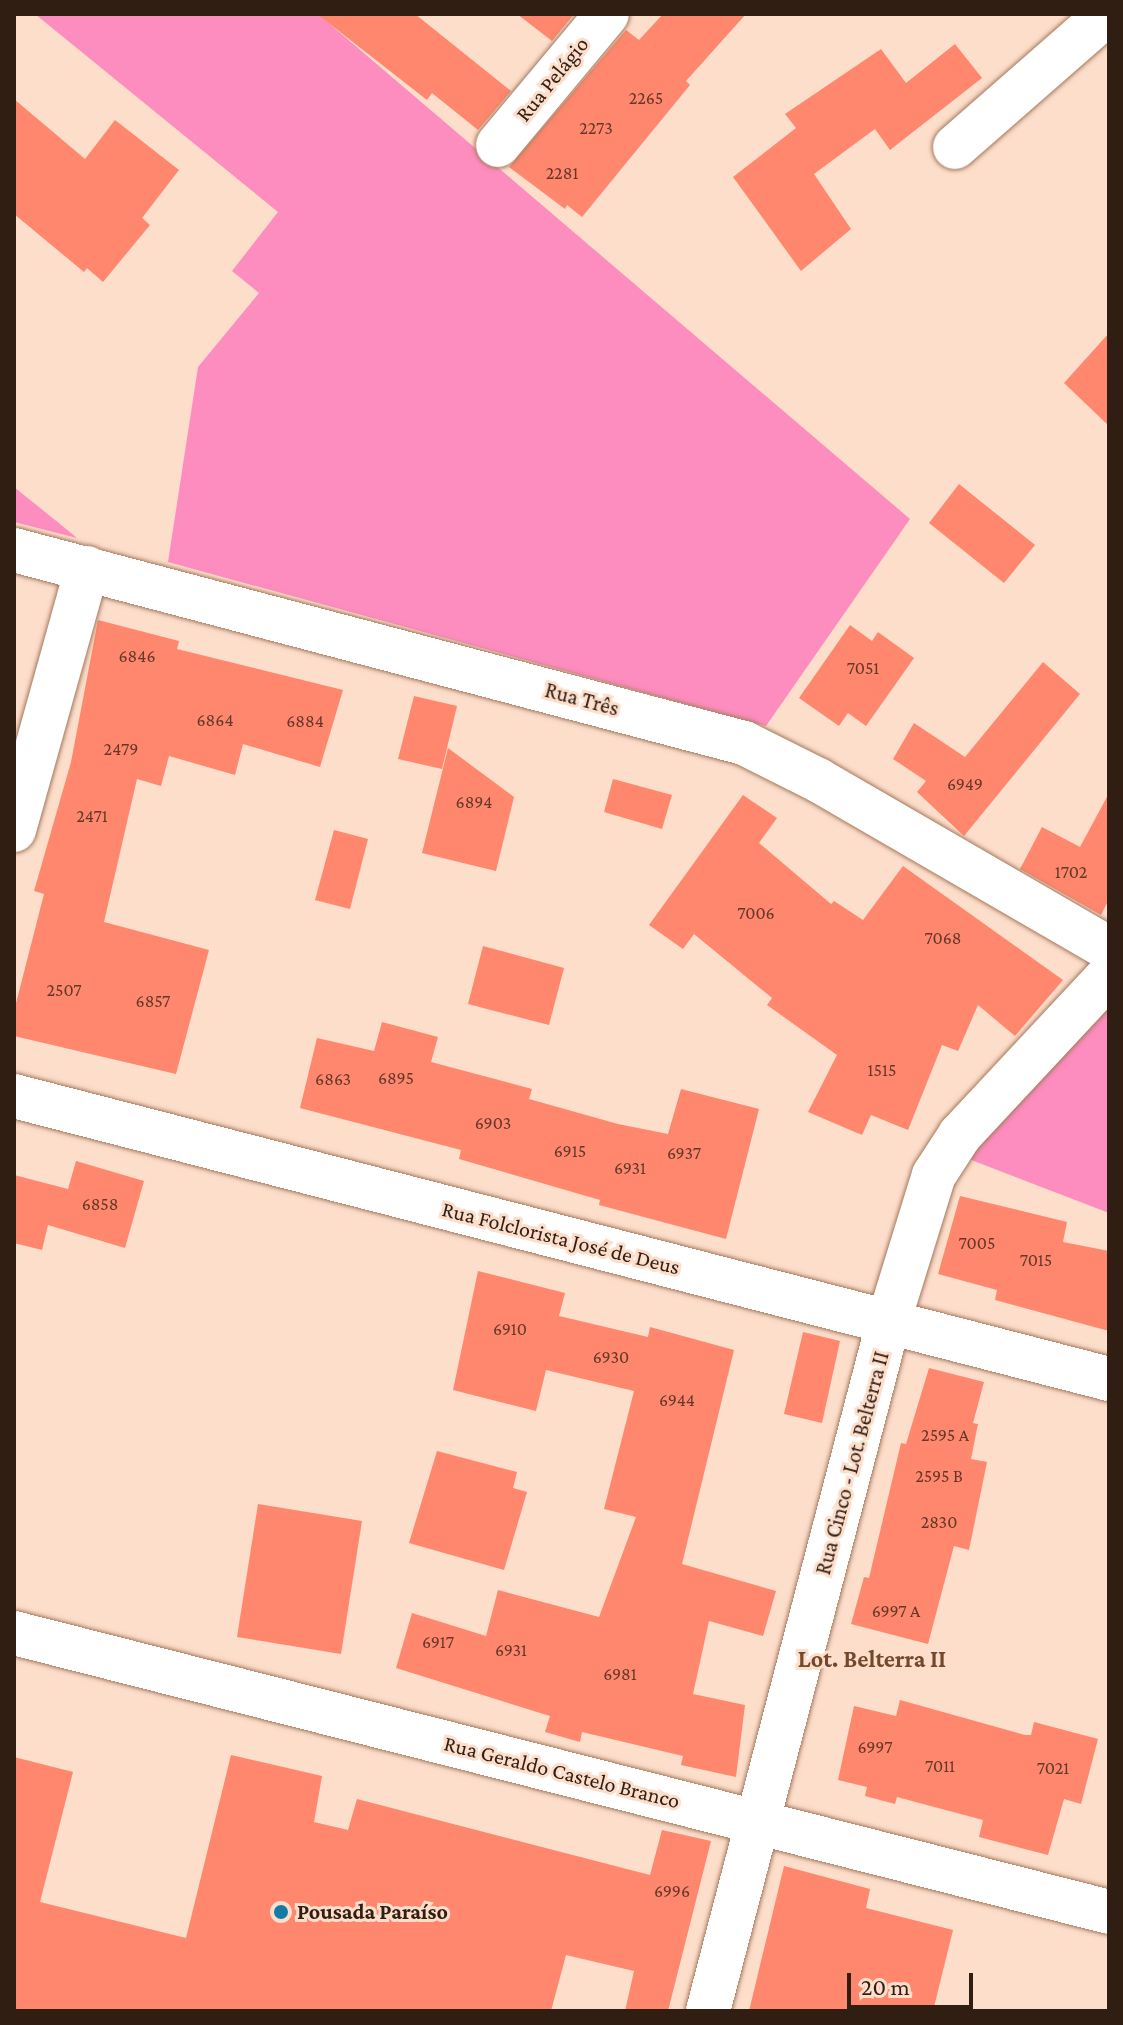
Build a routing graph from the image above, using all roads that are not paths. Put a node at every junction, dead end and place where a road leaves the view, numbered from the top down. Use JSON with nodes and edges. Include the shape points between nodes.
{"nodes":[{"id":1,"x":607,"y":14,"type":"edge"},
{"id":2,"x":1107,"y":14,"type":"edge"},
{"id":3,"x":498,"y":145,"type":"dead end"},
{"id":4,"x":955,"y":147,"type":"dead end"},
{"id":5,"x":14,"y":550,"type":"edge"},
{"id":6,"x":87,"y":568,"type":"junction"},
{"id":7,"x":14,"y":830,"type":"edge"},
{"id":8,"x":1109,"y":949,"type":"edge"},
{"id":9,"x":1109,"y":975,"type":"edge"},
{"id":10,"x":14,"y":1096,"type":"edge"},
{"id":11,"x":889,"y":1320,"type":"junction"},
{"id":12,"x":1109,"y":1379,"type":"edge"},
{"id":13,"x":14,"y":1633,"type":"edge"},
{"id":14,"x":758,"y":1823,"type":"junction"},
{"id":15,"x":1109,"y":1912,"type":"edge"},
{"id":16,"x":708,"y":2011,"type":"edge"}],
"edges":[{"from":1,"to":3,"type":"street","name":"Rua Pelágio"},
{"from":2,"to":4,"type":"street"},
{"from":5,"to":6,"type":"street","name":"Rua Três"},
{"from":6,"to":7,"type":"street"},
{"from":6,"to":8,"type":"street","name":"Rua Três","via":[[744,743],[818,780]]},
{"from":9,"to":11,"type":"street","name":"Rua Cinco - Lot. Belterra II","via":[[960,1135],[934,1175]]},
{"from":10,"to":11,"type":"street","name":"Rua Folclorista José de Deus"},
{"from":11,"to":12,"type":"street","name":"Rua Folclorista José de Deus"},
{"from":11,"to":14,"type":"street","name":"Rua Cinco - Lot. Belterra II"},
{"from":13,"to":14,"type":"street","name":"Rua Geraldo Castelo Branco"},
{"from":14,"to":15,"type":"street","name":"Rua Geraldo Castelo Branco"},
{"from":14,"to":16,"type":"street","name":"Rua Cinco - Lot. Belterra II"}]}
